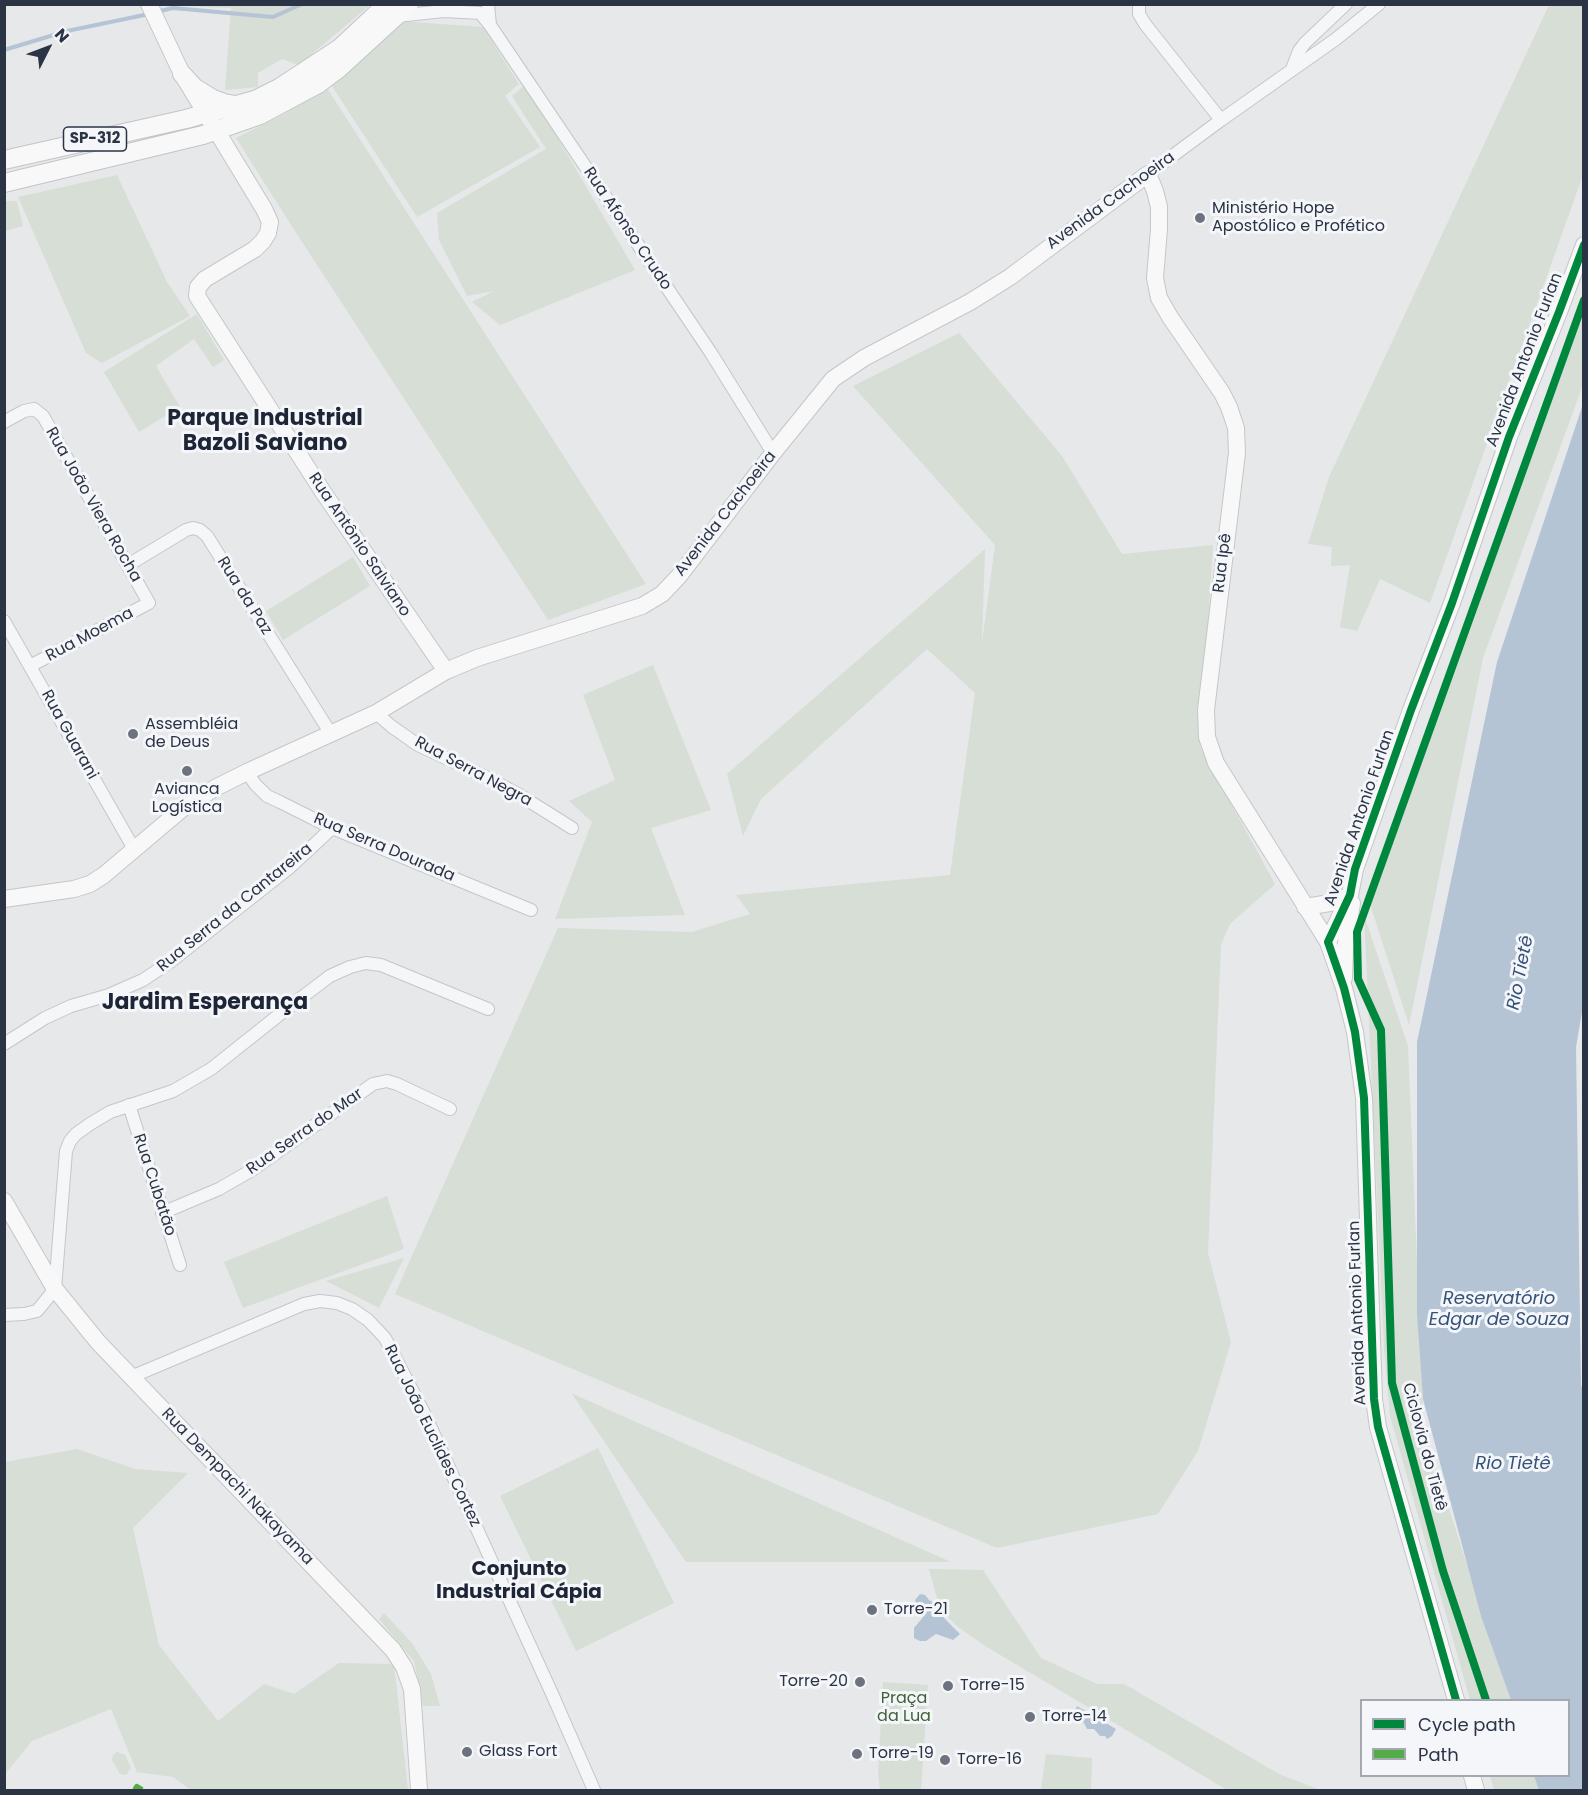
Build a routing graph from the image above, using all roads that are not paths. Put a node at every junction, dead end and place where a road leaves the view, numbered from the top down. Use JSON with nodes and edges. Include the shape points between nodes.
{"nodes":[{"id":1,"x":488,"y":4,"type":"edge"},
{"id":2,"x":1139,"y":4,"type":"edge"},
{"id":3,"x":1346,"y":4,"type":"edge"},
{"id":4,"x":1379,"y":4,"type":"edge"},
{"id":5,"x":398,"y":8,"type":"edge"},
{"id":6,"x":151,"y":10,"type":"edge"},
{"id":7,"x":490,"y":25,"type":"junction"},
{"id":8,"x":1292,"y":69,"type":"junction"},
{"id":9,"x":182,"y":74,"type":"junction"},
{"id":10,"x":192,"y":93,"type":"junction"},
{"id":11,"x":237,"y":105,"type":"junction"},
{"id":12,"x":206,"y":114,"type":"junction"},
{"id":13,"x":186,"y":119,"type":"junction"},
{"id":14,"x":1221,"y":120,"type":"junction"},
{"id":15,"x":216,"y":130,"type":"junction"},
{"id":16,"x":163,"y":144,"type":"junction"},
{"id":17,"x":4,"y":160,"type":"edge"},
{"id":18,"x":1148,"y":174,"type":"junction"},
{"id":19,"x":4,"y":183,"type":"edge"},
{"id":20,"x":1584,"y":245,"type":"edge"},
{"id":21,"x":4,"y":422,"type":"edge"},
{"id":22,"x":773,"y":453,"type":"junction"},
{"id":23,"x":128,"y":565,"type":"junction"},
{"id":24,"x":149,"y":603,"type":"joint"},
{"id":25,"x":4,"y":621,"type":"edge"},
{"id":26,"x":30,"y":666,"type":"junction"},
{"id":27,"x":446,"y":671,"type":"junction"},
{"id":28,"x":376,"y":713,"type":"junction"},
{"id":29,"x":331,"y":734,"type":"junction"},
{"id":30,"x":247,"y":772,"type":"junction"},
{"id":31,"x":332,"y":828,"type":"junction"},
{"id":32,"x":572,"y":828,"type":"dead end"},
{"id":33,"x":134,"y":849,"type":"junction"},
{"id":34,"x":1355,"y":868,"type":"junction"},
{"id":35,"x":1350,"y":895,"type":"junction"},
{"id":36,"x":5,"y":897,"type":"edge"},
{"id":37,"x":1305,"y":907,"type":"junction"},
{"id":38,"x":531,"y":910,"type":"dead end"},
{"id":39,"x":1328,"y":942,"type":"junction"},
{"id":40,"x":1344,"y":988,"type":"junction"},
{"id":41,"x":488,"y":1009,"type":"dead end"},
{"id":42,"x":4,"y":1044,"type":"edge"},
{"id":43,"x":129,"y":1105,"type":"junction"},
{"id":44,"x":450,"y":1109,"type":"dead end"},
{"id":45,"x":4,"y":1201,"type":"edge"},
{"id":46,"x":162,"y":1213,"type":"junction"},
{"id":47,"x":180,"y":1265,"type":"dead end"},
{"id":48,"x":55,"y":1289,"type":"junction"},
{"id":49,"x":4,"y":1315,"type":"edge"},
{"id":50,"x":131,"y":1377,"type":"junction"},
{"id":51,"x":1455,"y":1699,"type":"edge"},
{"id":52,"x":419,"y":1791,"type":"edge"},
{"id":53,"x":594,"y":1791,"type":"edge"}],
"edges":[{"from":1,"to":7,"type":"street","name":"Rua Afonso Crudo"},
{"from":2,"to":14,"type":"street","via":[[1145,24]]},
{"from":3,"to":8,"type":"street","via":[[1305,43]]},
{"from":4,"to":8,"type":"street","name":"Avenida Cachoeira"},
{"from":5,"to":7,"type":"street","via":[[480,14]]},
{"from":5,"to":11,"type":"main road","number":"SP-312","via":[[279,88]]},
{"from":5,"to":15,"type":"main road","number":"SP-312","via":[[344,65],[318,84],[260,114]]},
{"from":6,"to":9,"type":"street"},
{"from":7,"to":22,"type":"street","name":"Rua Afonso Crudo","via":[[711,353]]},
{"from":8,"to":14,"type":"street","name":"Avenida Cachoeira"},
{"from":9,"to":10,"type":"street"},
{"from":9,"to":11,"type":"main road","via":[[213,99]]},
{"from":10,"to":12,"type":"street"},
{"from":10,"to":13,"type":"main road"},
{"from":11,"to":12,"type":"main road","number":"SP-312"},
{"from":12,"to":13,"type":"main road","number":"SP-312"},
{"from":12,"to":15,"type":"street"},
{"from":13,"to":16,"type":"main road","via":[[176,135]]},
{"from":13,"to":17,"type":"main road","number":"SP-312"},
{"from":14,"to":18,"type":"street","name":"Avenida Cachoeira"},
{"from":15,"to":16,"type":"main road","number":"SP-312"},
{"from":15,"to":27,"type":"street","name":"Rua Antônio Salviano","via":[[270,222],[263,241],[205,279],[197,296],[322,492]]},
{"from":16,"to":19,"type":"main road","number":"SP-312"},
{"from":18,"to":22,"type":"street","name":"Avenida Cachoeira","via":[[1000,283],[846,369],[821,391]]},
{"from":18,"to":37,"type":"street","name":"Rua Ipê","via":[[1159,207],[1155,278],[1159,298],[1222,393],[1236,428],[1237,453],[1206,710],[1207,737],[1216,763]]},
{"from":20,"to":34,"type":"street","name":"Avenida Antonio Furlan","via":[[1509,437]]},
{"from":21,"to":23,"type":"street","name":"Rua João Viera Rocha","via":[[34,409],[43,416]]},
{"from":22,"to":27,"type":"street","name":"Avenida Cachoeira","via":[[662,594],[642,606]]},
{"from":23,"to":24,"type":"street","name":"Rua João Viera Rocha"},
{"from":23,"to":29,"type":"street","name":"Rua da Paz","via":[[186,530],[200,530]]},
{"from":24,"to":26,"type":"street","name":"Rua Moema"},
{"from":25,"to":26,"type":"street","name":"Rua Guarani"},
{"from":26,"to":33,"type":"street","name":"Rua Guarani"},
{"from":27,"to":28,"type":"street","name":"Avenida Cachoeira"},
{"from":28,"to":29,"type":"street","name":"Avenida Cachoeira"},
{"from":28,"to":32,"type":"street","name":"Rua Serra Negra","via":[[418,745],[488,778]]},
{"from":29,"to":30,"type":"street","name":"Avenida Cachoeira"},
{"from":30,"to":31,"type":"street","name":"Rua Serra Dourada","via":[[267,796]]},
{"from":30,"to":33,"type":"street","name":"Avenida Cachoeira","via":[[182,809]]},
{"from":31,"to":38,"type":"street","name":"Rua Serra Dourada"},
{"from":31,"to":42,"type":"street","name":"Rua Serra da Cantareira","via":[[289,868],[143,980],[71,1006]]},
{"from":33,"to":36,"type":"street","name":"Avenida Cachoeira","via":[[90,884]]},
{"from":34,"to":35,"type":"street","name":"Avenida Antonio Furlan"},
{"from":34,"to":40,"type":"street"},
{"from":35,"to":37,"type":"street","via":[[1336,902]]},
{"from":35,"to":39,"type":"street","name":"Avenida Antonio Furlan"},
{"from":37,"to":39,"type":"street","name":"Rua Ipê"},
{"from":39,"to":40,"type":"street","name":"Avenida Antonio Furlan"},
{"from":40,"to":51,"type":"street","name":"Avenida Antonio Furlan","via":[[1364,1098],[1378,1427]]},
{"from":41,"to":43,"type":"street","via":[[381,965],[350,967],[330,976],[211,1069],[173,1091]]},
{"from":43,"to":46,"type":"street","name":"Rua Cubatão"},
{"from":43,"to":48,"type":"street","via":[[110,1112],[70,1141]]},
{"from":44,"to":46,"type":"street","name":"Rua Serra do Mar","via":[[397,1084],[373,1084],[252,1170]]},
{"from":45,"to":48,"type":"street","name":"Rua Dempachi Nakayama"},
{"from":46,"to":47,"type":"street","name":"Rua Cubatão"},
{"from":48,"to":49,"type":"street","via":[[37,1311]]},
{"from":48,"to":50,"type":"street","name":"Rua Dempachi Nakayama"},
{"from":50,"to":52,"type":"street","name":"Rua Dempachi Nakayama","via":[[393,1650],[412,1689]]},
{"from":50,"to":53,"type":"street","name":"Rua João Euclides Cortez","via":[[304,1304],[337,1303],[368,1320],[384,1338],[426,1417]]}]}
